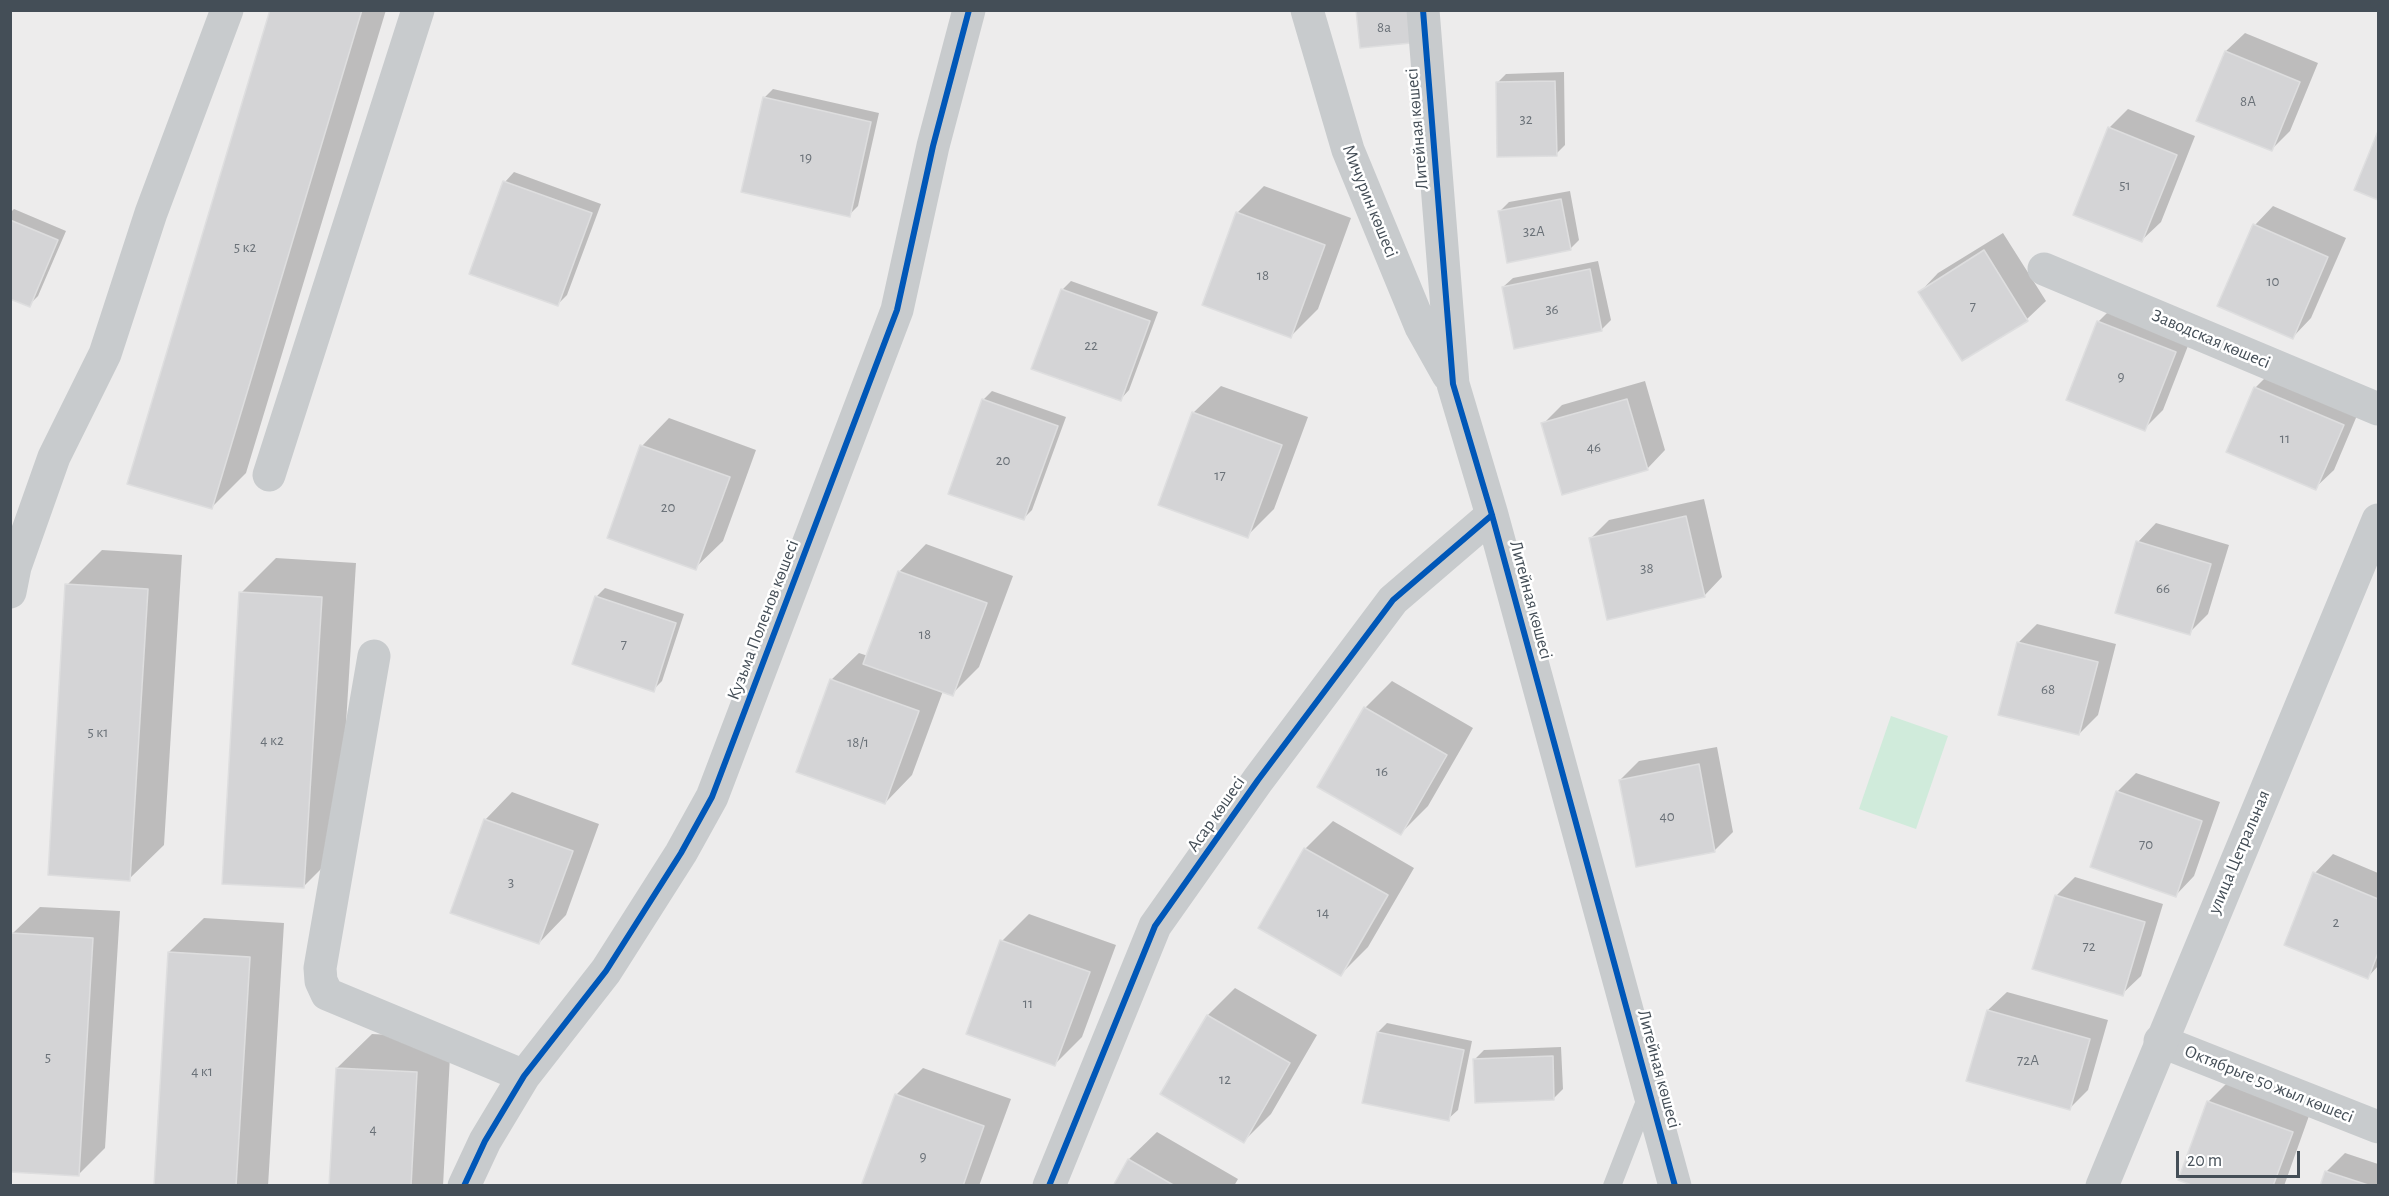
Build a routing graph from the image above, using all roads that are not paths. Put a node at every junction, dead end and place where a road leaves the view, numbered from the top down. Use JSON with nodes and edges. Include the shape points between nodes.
{"nodes":[{"id":1,"x":227,"y":10,"type":"edge"},
{"id":2,"x":418,"y":10,"type":"edge"},
{"id":3,"x":969,"y":10,"type":"edge"},
{"id":4,"x":1307,"y":10,"type":"edge"},
{"id":5,"x":1423,"y":10,"type":"edge"},
{"id":6,"x":2044,"y":269,"type":"dead end"},
{"id":7,"x":1453,"y":384,"type":"junction"},
{"id":8,"x":2379,"y":409,"type":"edge"},
{"id":9,"x":269,"y":475,"type":"dead end"},
{"id":10,"x":1492,"y":515,"type":"junction"},
{"id":11,"x":2379,"y":520,"type":"edge"},
{"id":12,"x":10,"y":592,"type":"edge"},
{"id":13,"x":374,"y":656,"type":"dead end"},
{"id":14,"x":2160,"y":1041,"type":"junction"},
{"id":15,"x":524,"y":1076,"type":"junction"},
{"id":16,"x":1649,"y":1092,"type":"junction"},
{"id":17,"x":2379,"y":1127,"type":"edge"},
{"id":18,"x":464,"y":1185,"type":"edge"},
{"id":19,"x":1049,"y":1185,"type":"edge"},
{"id":20,"x":1612,"y":1185,"type":"edge"},
{"id":21,"x":1675,"y":1185,"type":"edge"},
{"id":22,"x":2102,"y":1185,"type":"edge"}],
"edges":[{"from":1,"to":12,"type":"street","via":[[151,213],[105,354],[54,457]]},
{"from":2,"to":9,"type":"street"},
{"from":3,"to":15,"type":"street","name":"Кузьма Поленов көшесі","via":[[933,146],[897,310],[712,797],[606,971]]},
{"from":4,"to":7,"type":"street","name":"Мичурин көшесі","via":[[1348,150],[1421,327]]},
{"from":5,"to":7,"type":"street","name":"Литейная көшесі"},
{"from":6,"to":8,"type":"street","name":"Заводская көшесі"},
{"from":7,"to":10,"type":"street","name":"Литейная көшесі"},
{"from":10,"to":16,"type":"street","name":"Литейная көшесі"},
{"from":10,"to":19,"type":"street","name":"Асар көшесі","via":[[1393,600],[1155,926]]},
{"from":11,"to":14,"type":"street","name":"улица Цетральная"},
{"from":13,"to":15,"type":"street","via":[[320,968],[321,981],[327,994]]},
{"from":14,"to":17,"type":"street","name":"Октябрьге 50 жыл көшесі"},
{"from":14,"to":22,"type":"street","name":"улица Цетральная"},
{"from":15,"to":18,"type":"street","name":"Кузьма Поленов көшесі"},
{"from":16,"to":20,"type":"lane"},
{"from":16,"to":21,"type":"street","name":"Литейная көшесі"}]}
